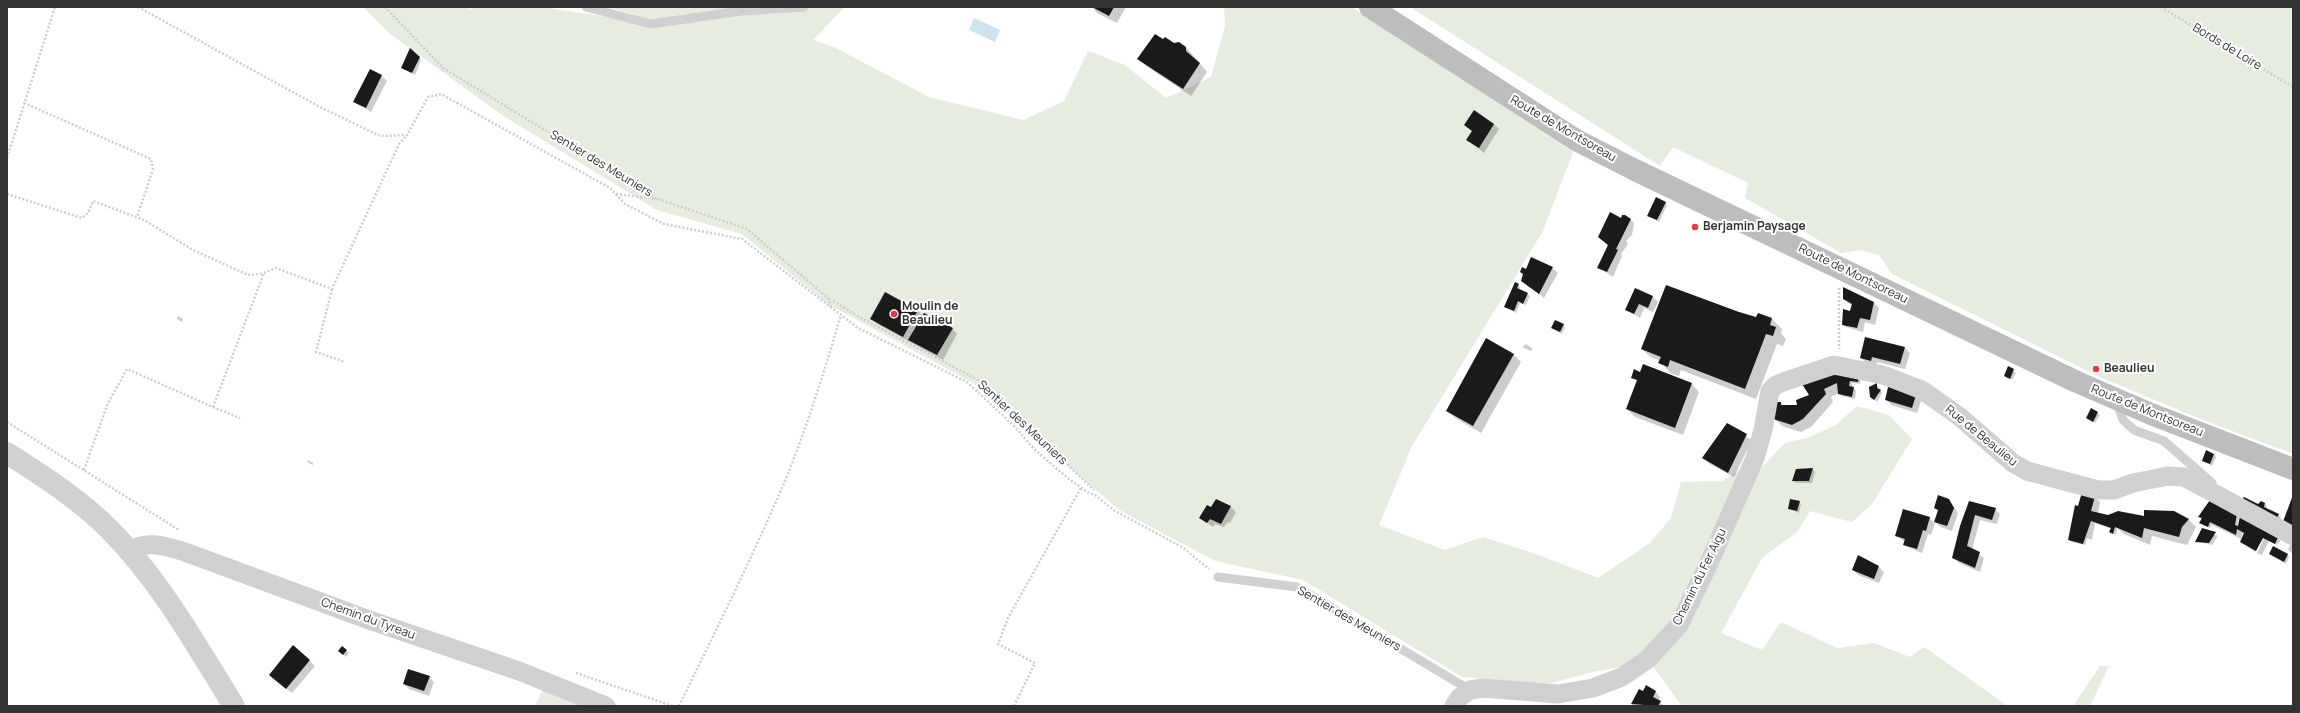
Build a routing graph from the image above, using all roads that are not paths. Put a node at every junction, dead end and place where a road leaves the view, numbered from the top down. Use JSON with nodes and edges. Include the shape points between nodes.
{"nodes":[{"id":1,"x":586,"y":7,"type":"edge"},
{"id":2,"x":804,"y":7,"type":"edge"},
{"id":3,"x":1370,"y":7,"type":"edge"},
{"id":4,"x":1802,"y":376,"type":"joint"},
{"id":5,"x":2116,"y":399,"type":"junction"},
{"id":6,"x":7,"y":452,"type":"edge"},
{"id":7,"x":2293,"y":469,"type":"edge"},
{"id":8,"x":2229,"y":502,"type":"junction"},
{"id":9,"x":2293,"y":536,"type":"edge"},
{"id":10,"x":130,"y":551,"type":"junction"},
{"id":11,"x":1218,"y":577,"type":"road end"},
{"id":12,"x":1470,"y":690,"type":"junction"},
{"id":13,"x":234,"y":706,"type":"edge"},
{"id":14,"x":606,"y":706,"type":"edge"},
{"id":15,"x":1454,"y":706,"type":"edge"}],
"edges":[{"from":1,"to":2,"type":"lane","via":[[651,24],[741,11]]},
{"from":3,"to":5,"type":"main road","name":"Route de Montsoreau","via":[[1576,140]]},
{"from":4,"to":8,"type":"street","name":"Rue de Beaulieu","via":[[1840,365],[1883,375],[1922,390],[2013,463],[2027,471],[2098,490],[2114,490],[2133,483],[2168,476],[2184,477]]},
{"from":4,"to":12,"type":"street","name":"Chemin du Fer Aigu","via":[[1776,385],[1770,391],[1755,458],[1709,563],[1679,624],[1648,659],[1622,677],[1593,688],[1558,694],[1498,689]]},
{"from":5,"to":7,"type":"main road","name":"Route de Montsoreau"},
{"from":5,"to":8,"type":"lane","via":[[2123,420],[2134,430],[2164,441],[2195,470],[2228,493]]},
{"from":6,"to":10,"type":"street","via":[[72,496]]},
{"from":8,"to":9,"type":"street","name":"Rue de Beaulieu"},
{"from":10,"to":13,"type":"street","via":[[170,605]]},
{"from":10,"to":14,"type":"street","name":"Chemin du Tyreau","via":[[136,546],[154,544],[185,552],[372,621],[519,671]]},
{"from":11,"to":12,"type":"lane","name":"Sentier des Meuniers","via":[[1297,587]]},
{"from":12,"to":15,"type":"street","via":[[1460,697]]}]}
